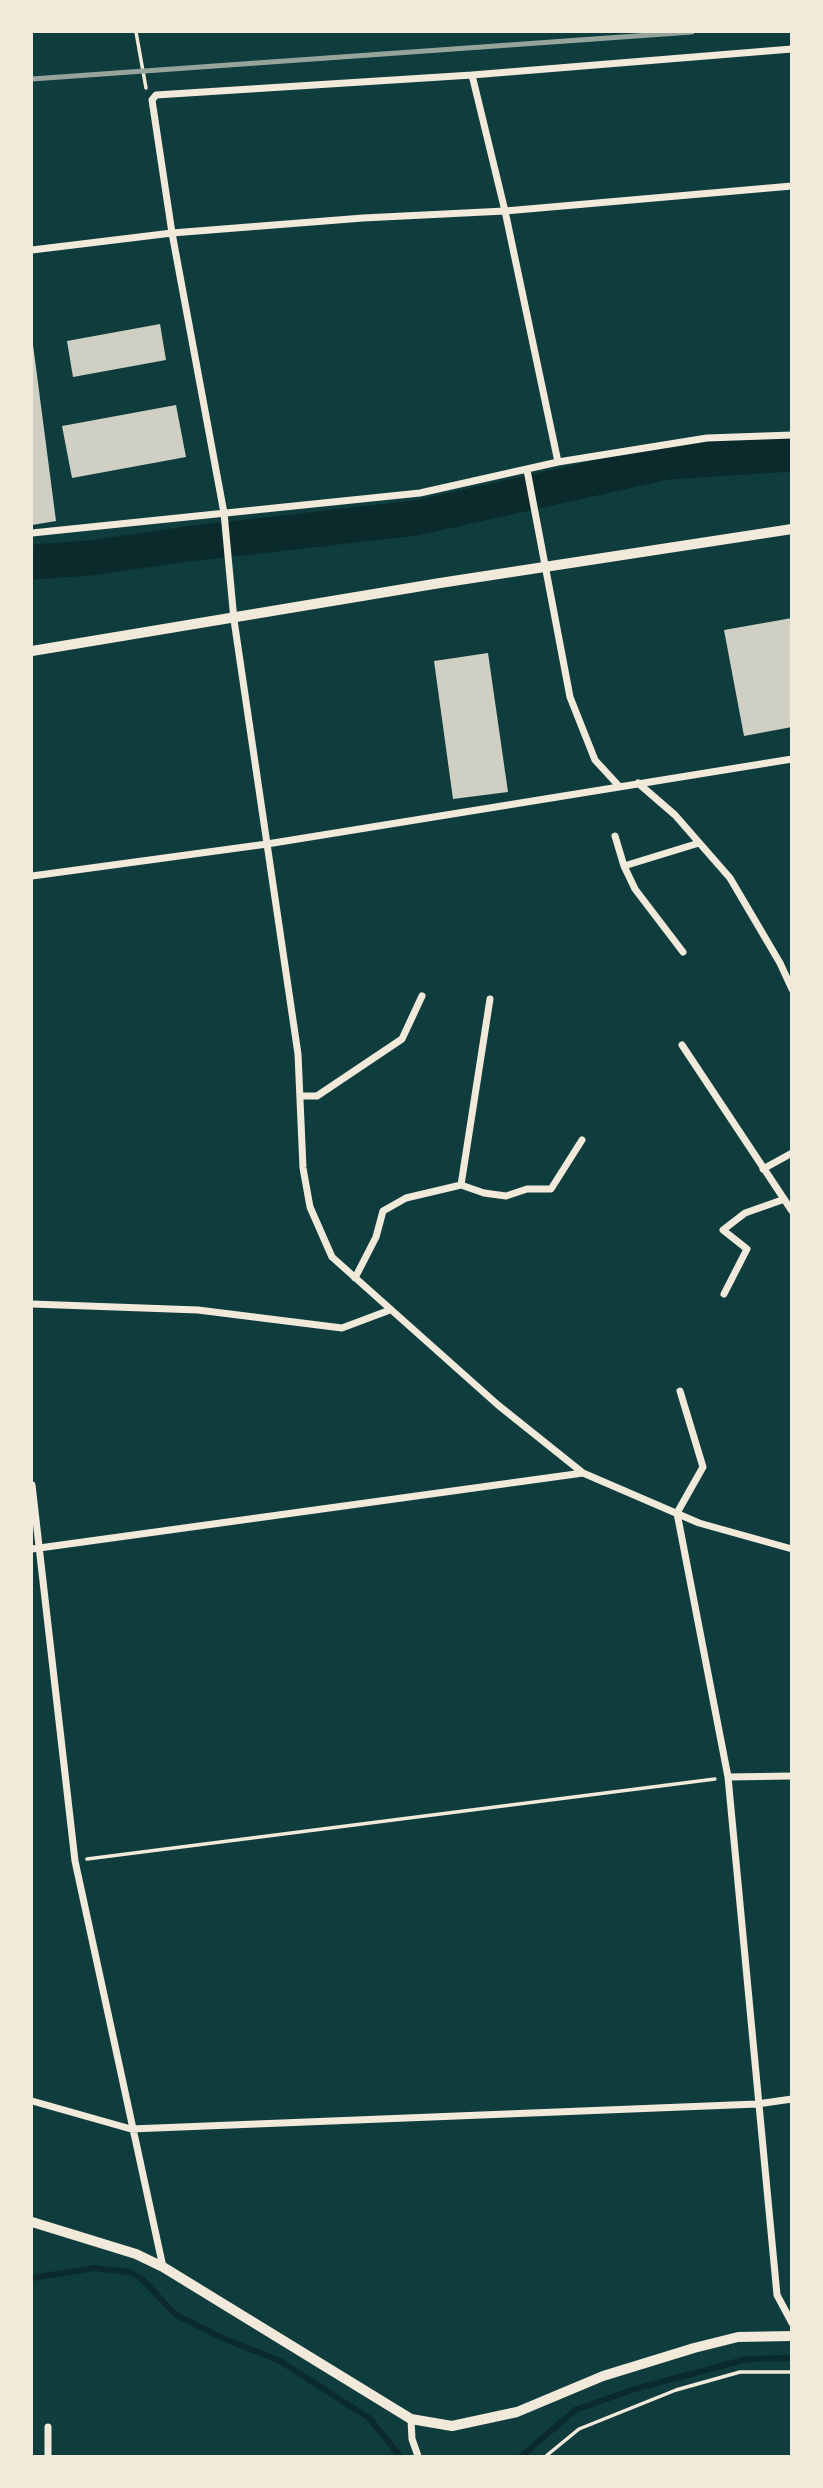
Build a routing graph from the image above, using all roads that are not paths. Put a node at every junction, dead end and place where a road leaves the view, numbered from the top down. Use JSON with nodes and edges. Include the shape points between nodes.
{"nodes":[{"id":1,"x":792,"y":49,"type":"edge"},
{"id":2,"x":472,"y":75,"type":"junction"},
{"id":3,"x":792,"y":186,"type":"edge"},
{"id":4,"x":505,"y":211,"type":"junction"},
{"id":5,"x":172,"y":233,"type":"junction"},
{"id":6,"x":32,"y":250,"type":"edge"},
{"id":7,"x":792,"y":435,"type":"edge"},
{"id":8,"x":558,"y":462,"type":"junction"},
{"id":9,"x":527,"y":471,"type":"junction"},
{"id":10,"x":223,"y":513,"type":"junction"},
{"id":11,"x":792,"y":529,"type":"edge"},
{"id":12,"x":32,"y":533,"type":"edge"},
{"id":13,"x":547,"y":569,"type":"junction"},
{"id":14,"x":234,"y":620,"type":"junction"},
{"id":15,"x":32,"y":651,"type":"edge"},
{"id":16,"x":792,"y":759,"type":"edge"},
{"id":17,"x":638,"y":783,"type":"junction"},
{"id":18,"x":618,"y":785,"type":"junction"},
{"id":19,"x":615,"y":836,"type":"dead end"},
{"id":20,"x":699,"y":843,"type":"junction"},
{"id":21,"x":267,"y":844,"type":"junction"},
{"id":22,"x":624,"y":866,"type":"junction"},
{"id":23,"x":32,"y":876,"type":"edge"},
{"id":24,"x":683,"y":952,"type":"dead end"},
{"id":25,"x":792,"y":989,"type":"edge"},
{"id":26,"x":422,"y":996,"type":"dead end"},
{"id":27,"x":490,"y":999,"type":"dead end"},
{"id":28,"x":682,"y":1045,"type":"dead end"},
{"id":29,"x":300,"y":1096,"type":"junction"},
{"id":30,"x":582,"y":1140,"type":"dead end"},
{"id":31,"x":792,"y":1153,"type":"edge"},
{"id":32,"x":763,"y":1169,"type":"junction"},
{"id":33,"x":461,"y":1185,"type":"junction"},
{"id":34,"x":782,"y":1200,"type":"junction"},
{"id":35,"x":792,"y":1211,"type":"edge"},
{"id":36,"x":355,"y":1278,"type":"junction"},
{"id":37,"x":724,"y":1294,"type":"dead end"},
{"id":38,"x":32,"y":1304,"type":"edge"},
{"id":39,"x":390,"y":1310,"type":"junction"},
{"id":40,"x":680,"y":1391,"type":"dead end"},
{"id":41,"x":583,"y":1473,"type":"junction"},
{"id":42,"x":32,"y":1485,"type":"edge"},
{"id":43,"x":677,"y":1513,"type":"junction"},
{"id":44,"x":35,"y":1549,"type":"edge"},
{"id":45,"x":792,"y":1549,"type":"edge"},
{"id":46,"x":792,"y":1776,"type":"edge"},
{"id":47,"x":728,"y":1777,"type":"junction"},
{"id":48,"x":792,"y":2099,"type":"edge"},
{"id":49,"x":32,"y":2101,"type":"edge"},
{"id":50,"x":757,"y":2104,"type":"junction"},
{"id":51,"x":131,"y":2129,"type":"junction"},
{"id":52,"x":32,"y":2222,"type":"edge"},
{"id":53,"x":163,"y":2267,"type":"junction"},
{"id":54,"x":792,"y":2323,"type":"edge"},
{"id":55,"x":792,"y":2336,"type":"edge"},
{"id":56,"x":411,"y":2419,"type":"junction"},
{"id":57,"x":48,"y":2427,"type":"dead end"},
{"id":58,"x":48,"y":2456,"type":"edge"},
{"id":59,"x":418,"y":2456,"type":"edge"}],
"edges":[{"from":1,"to":2,"type":"street"},
{"from":2,"to":4,"type":"street"},
{"from":2,"to":5,"type":"street","via":[[156,95],[152,100]]},
{"from":3,"to":4,"type":"street"},
{"from":4,"to":5,"type":"street"},
{"from":4,"to":8,"type":"street"},
{"from":5,"to":6,"type":"street"},
{"from":5,"to":10,"type":"street"},
{"from":7,"to":8,"type":"street","via":[[707,438]]},
{"from":8,"to":9,"type":"street"},
{"from":9,"to":10,"type":"street","via":[[420,493]]},
{"from":9,"to":13,"type":"street"},
{"from":10,"to":12,"type":"street"},
{"from":10,"to":14,"type":"street"},
{"from":11,"to":13,"type":"main road"},
{"from":13,"to":14,"type":"main road","via":[[439,583]]},
{"from":13,"to":18,"type":"street","via":[[570,697],[595,761]]},
{"from":14,"to":15,"type":"main road"},
{"from":14,"to":21,"type":"street"},
{"from":16,"to":17,"type":"street"},
{"from":17,"to":18,"type":"street"},
{"from":17,"to":20,"type":"street"},
{"from":18,"to":21,"type":"street"},
{"from":19,"to":22,"type":"street"},
{"from":20,"to":22,"type":"street"},
{"from":20,"to":25,"type":"street","via":[[730,878]]},
{"from":21,"to":23,"type":"street"},
{"from":21,"to":29,"type":"street"},
{"from":22,"to":24,"type":"street","via":[[635,889]]},
{"from":26,"to":29,"type":"street","via":[[402,1039],[317,1096]]},
{"from":27,"to":33,"type":"street"},
{"from":28,"to":32,"type":"street"},
{"from":29,"to":36,"type":"street","via":[[310,1207],[332,1257]]},
{"from":30,"to":33,"type":"street","via":[[551,1189],[527,1189],[506,1196]]},
{"from":31,"to":32,"type":"street"},
{"from":32,"to":34,"type":"street"},
{"from":33,"to":36,"type":"street","via":[[406,1198],[383,1211],[376,1237]]},
{"from":34,"to":35,"type":"street"},
{"from":34,"to":37,"type":"street","via":[[745,1213],[723,1230],[747,1250]]},
{"from":36,"to":39,"type":"street"},
{"from":38,"to":39,"type":"street","via":[[198,1310],[342,1328]]},
{"from":39,"to":41,"type":"street"},
{"from":40,"to":43,"type":"street","via":[[703,1467]]},
{"from":41,"to":43,"type":"street"},
{"from":41,"to":44,"type":"street"},
{"from":42,"to":44,"type":"street"},
{"from":43,"to":45,"type":"street"},
{"from":43,"to":47,"type":"street"},
{"from":44,"to":51,"type":"street","via":[[75,1861]]},
{"from":46,"to":47,"type":"street"},
{"from":47,"to":50,"type":"street"},
{"from":48,"to":50,"type":"street"},
{"from":49,"to":51,"type":"street"},
{"from":50,"to":51,"type":"street"},
{"from":50,"to":54,"type":"street","via":[[777,2295]]},
{"from":51,"to":53,"type":"street"},
{"from":52,"to":53,"type":"street","via":[[136,2254]]},
{"from":53,"to":56,"type":"street"},
{"from":55,"to":56,"type":"street","via":[[738,2337],[694,2348],[475,2424],[452,2426]]},
{"from":56,"to":59,"type":"street"},
{"from":57,"to":58,"type":"street"}]}
